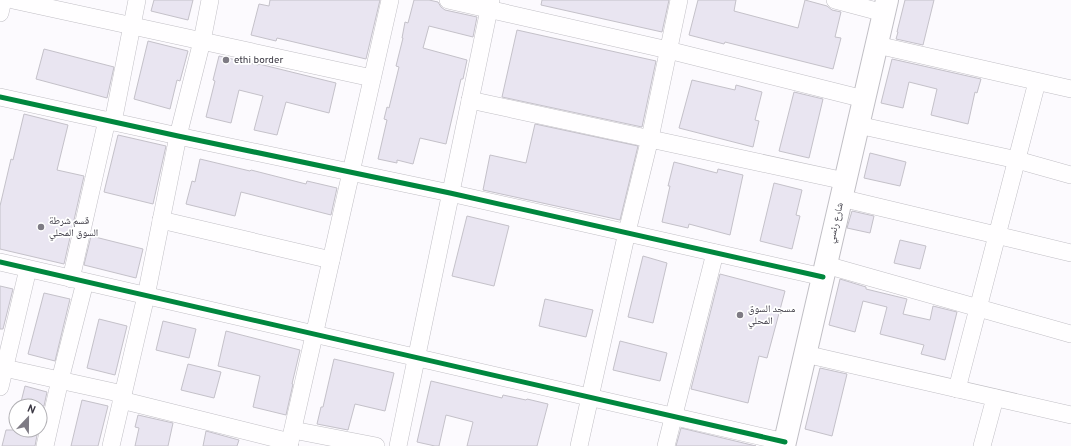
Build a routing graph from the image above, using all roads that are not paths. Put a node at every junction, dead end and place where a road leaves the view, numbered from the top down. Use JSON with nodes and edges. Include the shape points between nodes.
{"nodes":[{"id":1,"x":3,"y":0,"type":"edge"},
{"id":2,"x":13,"y":0,"type":"edge"},
{"id":3,"x":137,"y":0,"type":"edge"},
{"id":4,"x":210,"y":0,"type":"edge"},
{"id":5,"x":390,"y":0,"type":"edge"},
{"id":6,"x":448,"y":0,"type":"edge"},
{"id":7,"x":679,"y":0,"type":"edge"},
{"id":8,"x":835,"y":0,"type":"edge"},
{"id":9,"x":490,"y":4,"type":"edge"},
{"id":10,"x":886,"y":6,"type":"edge"},
{"id":11,"x":0,"y":13,"type":"edge"},
{"id":12,"x":132,"y":26,"type":"junction"},
{"id":13,"x":202,"y":41,"type":"junction"},
{"id":14,"x":877,"y":45,"type":"junction"},
{"id":15,"x":668,"y":50,"type":"junction"},
{"id":16,"x":372,"y":78,"type":"junction"},
{"id":17,"x":1037,"y":82,"type":"junction"},
{"id":18,"x":1071,"y":89,"type":"edge"},
{"id":19,"x":0,"y":97,"type":"edge"},
{"id":20,"x":864,"y":99,"type":"junction"},
{"id":21,"x":470,"y":100,"type":"junction"},
{"id":22,"x":110,"y":121,"type":"junction"},
{"id":23,"x":858,"y":125,"type":"junction"},
{"id":24,"x":178,"y":136,"type":"junction"},
{"id":25,"x":650,"y":138,"type":"junction"},
{"id":26,"x":1017,"y":160,"type":"junction"},
{"id":27,"x":350,"y":172,"type":"junction"},
{"id":28,"x":1071,"y":175,"type":"edge"},
{"id":29,"x":843,"y":189,"type":"junction"},
{"id":30,"x":450,"y":193,"type":"junction"},
{"id":31,"x":161,"y":220,"type":"junction"},
{"id":32,"x":627,"y":232,"type":"junction"},
{"id":33,"x":997,"y":235,"type":"junction"},
{"id":34,"x":1071,"y":252,"type":"edge"},
{"id":35,"x":715,"y":253,"type":"junction"},
{"id":36,"x":331,"y":260,"type":"junction"},
{"id":37,"x":0,"y":262,"type":"edge"},
{"id":38,"x":28,"y":269,"type":"junction"},
{"id":39,"x":824,"y":271,"type":"junction"},
{"id":40,"x":78,"y":280,"type":"junction"},
{"id":41,"x":146,"y":296,"type":"junction"},
{"id":42,"x":978,"y":308,"type":"junction"},
{"id":43,"x":1071,"y":334,"type":"edge"},
{"id":44,"x":315,"y":335,"type":"junction"},
{"id":45,"x":805,"y":354,"type":"junction"},
{"id":46,"x":416,"y":358,"type":"junction"},
{"id":47,"x":2,"y":367,"type":"edge"},
{"id":48,"x":60,"y":380,"type":"junction"},
{"id":49,"x":0,"y":388,"type":"edge"},
{"id":50,"x":957,"y":389,"type":"junction"},
{"id":51,"x":122,"y":397,"type":"junction"},
{"id":52,"x":590,"y":398,"type":"junction"},
{"id":53,"x":995,"y":398,"type":"junction"},
{"id":54,"x":1071,"y":415,"type":"edge"},
{"id":55,"x":674,"y":417,"type":"junction"},
{"id":56,"x":291,"y":439,"type":"edge"},
{"id":57,"x":785,"y":444,"type":"edge"},
{"id":58,"x":45,"y":446,"type":"edge"},
{"id":59,"x":111,"y":446,"type":"edge"},
{"id":60,"x":376,"y":446,"type":"edge"},
{"id":61,"x":398,"y":446,"type":"edge"},
{"id":62,"x":579,"y":446,"type":"edge"},
{"id":63,"x":666,"y":446,"type":"edge"},
{"id":64,"x":982,"y":446,"type":"edge"}],
"edges":[{"from":1,"to":11,"type":"street"},
{"from":2,"to":12,"type":"street"},
{"from":3,"to":12,"type":"street"},
{"from":4,"to":13,"type":"street"},
{"from":5,"to":16,"type":"street"},
{"from":6,"to":9,"type":"street"},
{"from":7,"to":15,"type":"street"},
{"from":8,"to":10,"type":"street"},
{"from":9,"to":15,"type":"street"},
{"from":9,"to":21,"type":"street"},
{"from":10,"to":14,"type":"street","name":"شارع رئسي"},
{"from":12,"to":13,"type":"street"},
{"from":12,"to":22,"type":"street"},
{"from":13,"to":16,"type":"street"},
{"from":13,"to":24,"type":"street"},
{"from":14,"to":17,"type":"street"},
{"from":14,"to":20,"type":"street","name":"شارع رئسي"},
{"from":15,"to":20,"type":"street"},
{"from":15,"to":25,"type":"street"},
{"from":16,"to":27,"type":"street"},
{"from":17,"to":18,"type":"street"},
{"from":17,"to":26,"type":"street"},
{"from":19,"to":22,"type":"street"},
{"from":20,"to":23,"type":"street","name":"شارع رئسي"},
{"from":21,"to":25,"type":"street"},
{"from":21,"to":30,"type":"street"},
{"from":22,"to":24,"type":"street"},
{"from":22,"to":40,"type":"street"},
{"from":23,"to":26,"type":"street"},
{"from":23,"to":29,"type":"street","name":"شارع رئسي"},
{"from":24,"to":27,"type":"street"},
{"from":24,"to":31,"type":"street"},
{"from":25,"to":29,"type":"street"},
{"from":25,"to":32,"type":"street"},
{"from":26,"to":28,"type":"street"},
{"from":26,"to":33,"type":"street"},
{"from":27,"to":30,"type":"street"},
{"from":27,"to":36,"type":"street"},
{"from":29,"to":33,"type":"street"},
{"from":29,"to":39,"type":"street","name":"شارع رئسي"},
{"from":30,"to":32,"type":"street"},
{"from":30,"to":46,"type":"street"},
{"from":31,"to":36,"type":"street"},
{"from":31,"to":41,"type":"street"},
{"from":32,"to":35,"type":"street"},
{"from":32,"to":52,"type":"street"},
{"from":33,"to":34,"type":"street"},
{"from":33,"to":42,"type":"street"},
{"from":35,"to":39,"type":"street"},
{"from":35,"to":55,"type":"street"},
{"from":36,"to":44,"type":"street"},
{"from":37,"to":38,"type":"street"},
{"from":38,"to":40,"type":"street"},
{"from":38,"to":47,"type":"street"},
{"from":39,"to":42,"type":"street"},
{"from":39,"to":45,"type":"street","name":"شارع رئسي"},
{"from":40,"to":41,"type":"street"},
{"from":40,"to":48,"type":"street"},
{"from":41,"to":44,"type":"street"},
{"from":41,"to":51,"type":"street"},
{"from":42,"to":43,"type":"street"},
{"from":42,"to":50,"type":"street"},
{"from":44,"to":46,"type":"street"},
{"from":44,"to":56,"type":"street"},
{"from":45,"to":50,"type":"street"},
{"from":45,"to":57,"type":"street","name":"شارع رئسي"},
{"from":46,"to":52,"type":"street"},
{"from":46,"to":61,"type":"street"},
{"from":47,"to":48,"type":"street"},
{"from":47,"to":49,"type":"street"},
{"from":48,"to":51,"type":"street"},
{"from":48,"to":58,"type":"street"},
{"from":50,"to":53,"type":"street"},
{"from":51,"to":56,"type":"street"},
{"from":51,"to":59,"type":"street"},
{"from":52,"to":55,"type":"street"},
{"from":52,"to":62,"type":"street"},
{"from":53,"to":54,"type":"street"},
{"from":53,"to":64,"type":"street"},
{"from":55,"to":57,"type":"street"},
{"from":55,"to":63,"type":"street"},
{"from":56,"to":60,"type":"street"}]}
